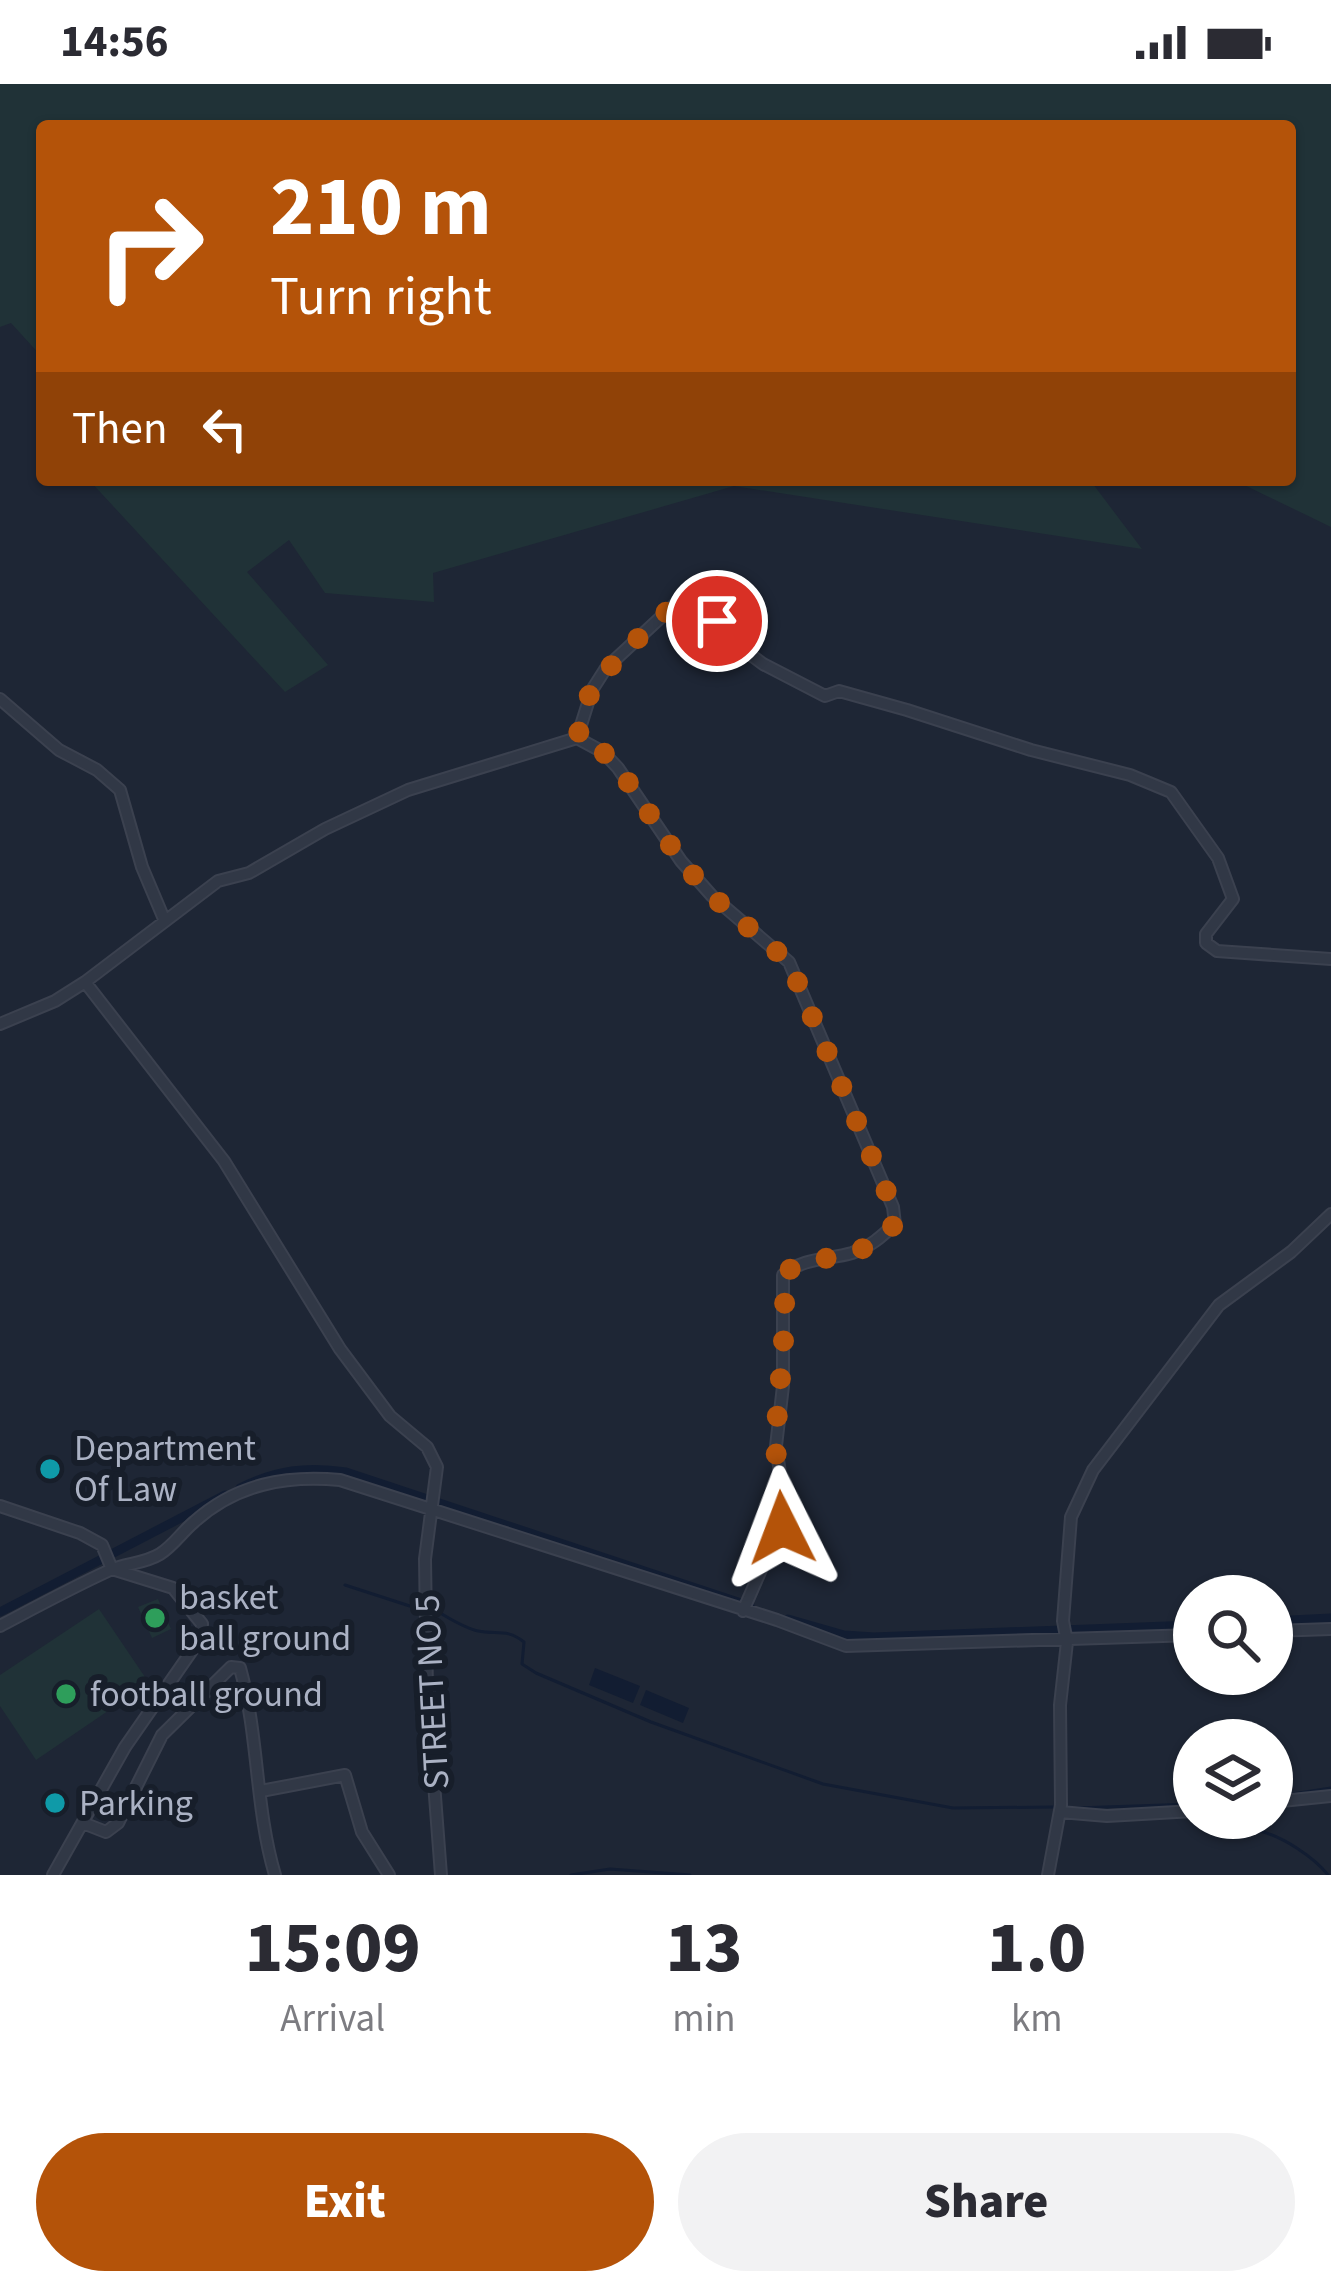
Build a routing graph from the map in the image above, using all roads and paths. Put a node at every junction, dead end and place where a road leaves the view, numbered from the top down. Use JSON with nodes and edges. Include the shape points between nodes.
{"nodes":[{"id":1,"x":0,"y":699,"type":"edge"},
{"id":2,"x":577,"y":738,"type":"junction"},
{"id":3,"x":164,"y":919,"type":"junction"},
{"id":4,"x":1331,"y":959,"type":"edge"},
{"id":5,"x":85,"y":982,"type":"junction"},
{"id":6,"x":0,"y":1024,"type":"edge"},
{"id":7,"x":1331,"y":1214,"type":"edge"},
{"id":8,"x":0,"y":1506,"type":"edge"},
{"id":9,"x":433,"y":1507,"type":"junction"},
{"id":10,"x":108,"y":1560,"type":"junction"},
{"id":11,"x":746,"y":1604,"type":"junction"},
{"id":12,"x":0,"y":1626,"type":"edge"},
{"id":13,"x":1331,"y":1629,"type":"edge"},
{"id":14,"x":1293,"y":1630,"type":"edge"},
{"id":15,"x":1173,"y":1636,"type":"edge"},
{"id":16,"x":1066,"y":1639,"type":"junction"},
{"id":17,"x":261,"y":1791,"type":"junction"},
{"id":18,"x":1331,"y":1796,"type":"edge"},
{"id":19,"x":1293,"y":1800,"type":"edge"},
{"id":20,"x":1060,"y":1808,"type":"junction"},
{"id":21,"x":1173,"y":1812,"type":"edge"},
{"id":22,"x":83,"y":1823,"type":"junction"},
{"id":23,"x":52,"y":1875,"type":"edge"},
{"id":24,"x":275,"y":1875,"type":"edge"},
{"id":25,"x":389,"y":1875,"type":"edge"},
{"id":26,"x":441,"y":1875,"type":"edge"},
{"id":27,"x":1048,"y":1875,"type":"edge"}],
"edges":[{"from":1,"to":3,"type":"street","via":[[120,790]]},
{"from":2,"to":3,"type":"street","via":[[408,790],[249,873],[218,881]]},
{"from":2,"to":4,"type":"street","via":[[606,668],[694,591],[728,638],[824,696],[839,691],[891,705],[1171,792],[1232,892],[1206,943],[1217,951]]},
{"from":2,"to":11,"type":"street","via":[[618,767],[712,896],[789,962],[893,1207],[895,1224],[874,1243],[783,1274],[776,1446],[786,1513]]},
{"from":3,"to":5,"type":"street"},
{"from":5,"to":6,"type":"street"},
{"from":5,"to":9,"type":"street","name":"STREET NO 5","via":[[224,1161],[352,1366],[390,1416],[427,1447],[437,1467]]},
{"from":7,"to":16,"type":"street","via":[[1219,1305],[1093,1470],[1072,1517]]},
{"from":8,"to":10,"type":"street","via":[[80,1533]]},
{"from":9,"to":10,"type":"street","via":[[340,1480],[272,1480],[197,1519],[145,1562]]},
{"from":9,"to":11,"type":"street"},
{"from":9,"to":26,"type":"street","name":"STREET NO 5","via":[[424,1559]]},
{"from":10,"to":12,"type":"street"},
{"from":10,"to":22,"type":"street","via":[[173,1588],[197,1614],[202,1633]]},
{"from":11,"to":16,"type":"street","via":[[845,1646]]},
{"from":13,"to":14,"type":"street"},
{"from":15,"to":16,"type":"street"},
{"from":16,"to":20,"type":"street"},
{"from":17,"to":22,"type":"street","via":[[246,1688],[240,1668],[231,1667],[162,1735],[118,1822],[106,1832]]},
{"from":17,"to":24,"type":"street"},
{"from":17,"to":25,"type":"street","via":[[345,1774],[362,1832]]},
{"from":18,"to":19,"type":"street"},
{"from":20,"to":21,"type":"street","via":[[1107,1816]]},
{"from":20,"to":27,"type":"street"},
{"from":22,"to":23,"type":"street"}]}
